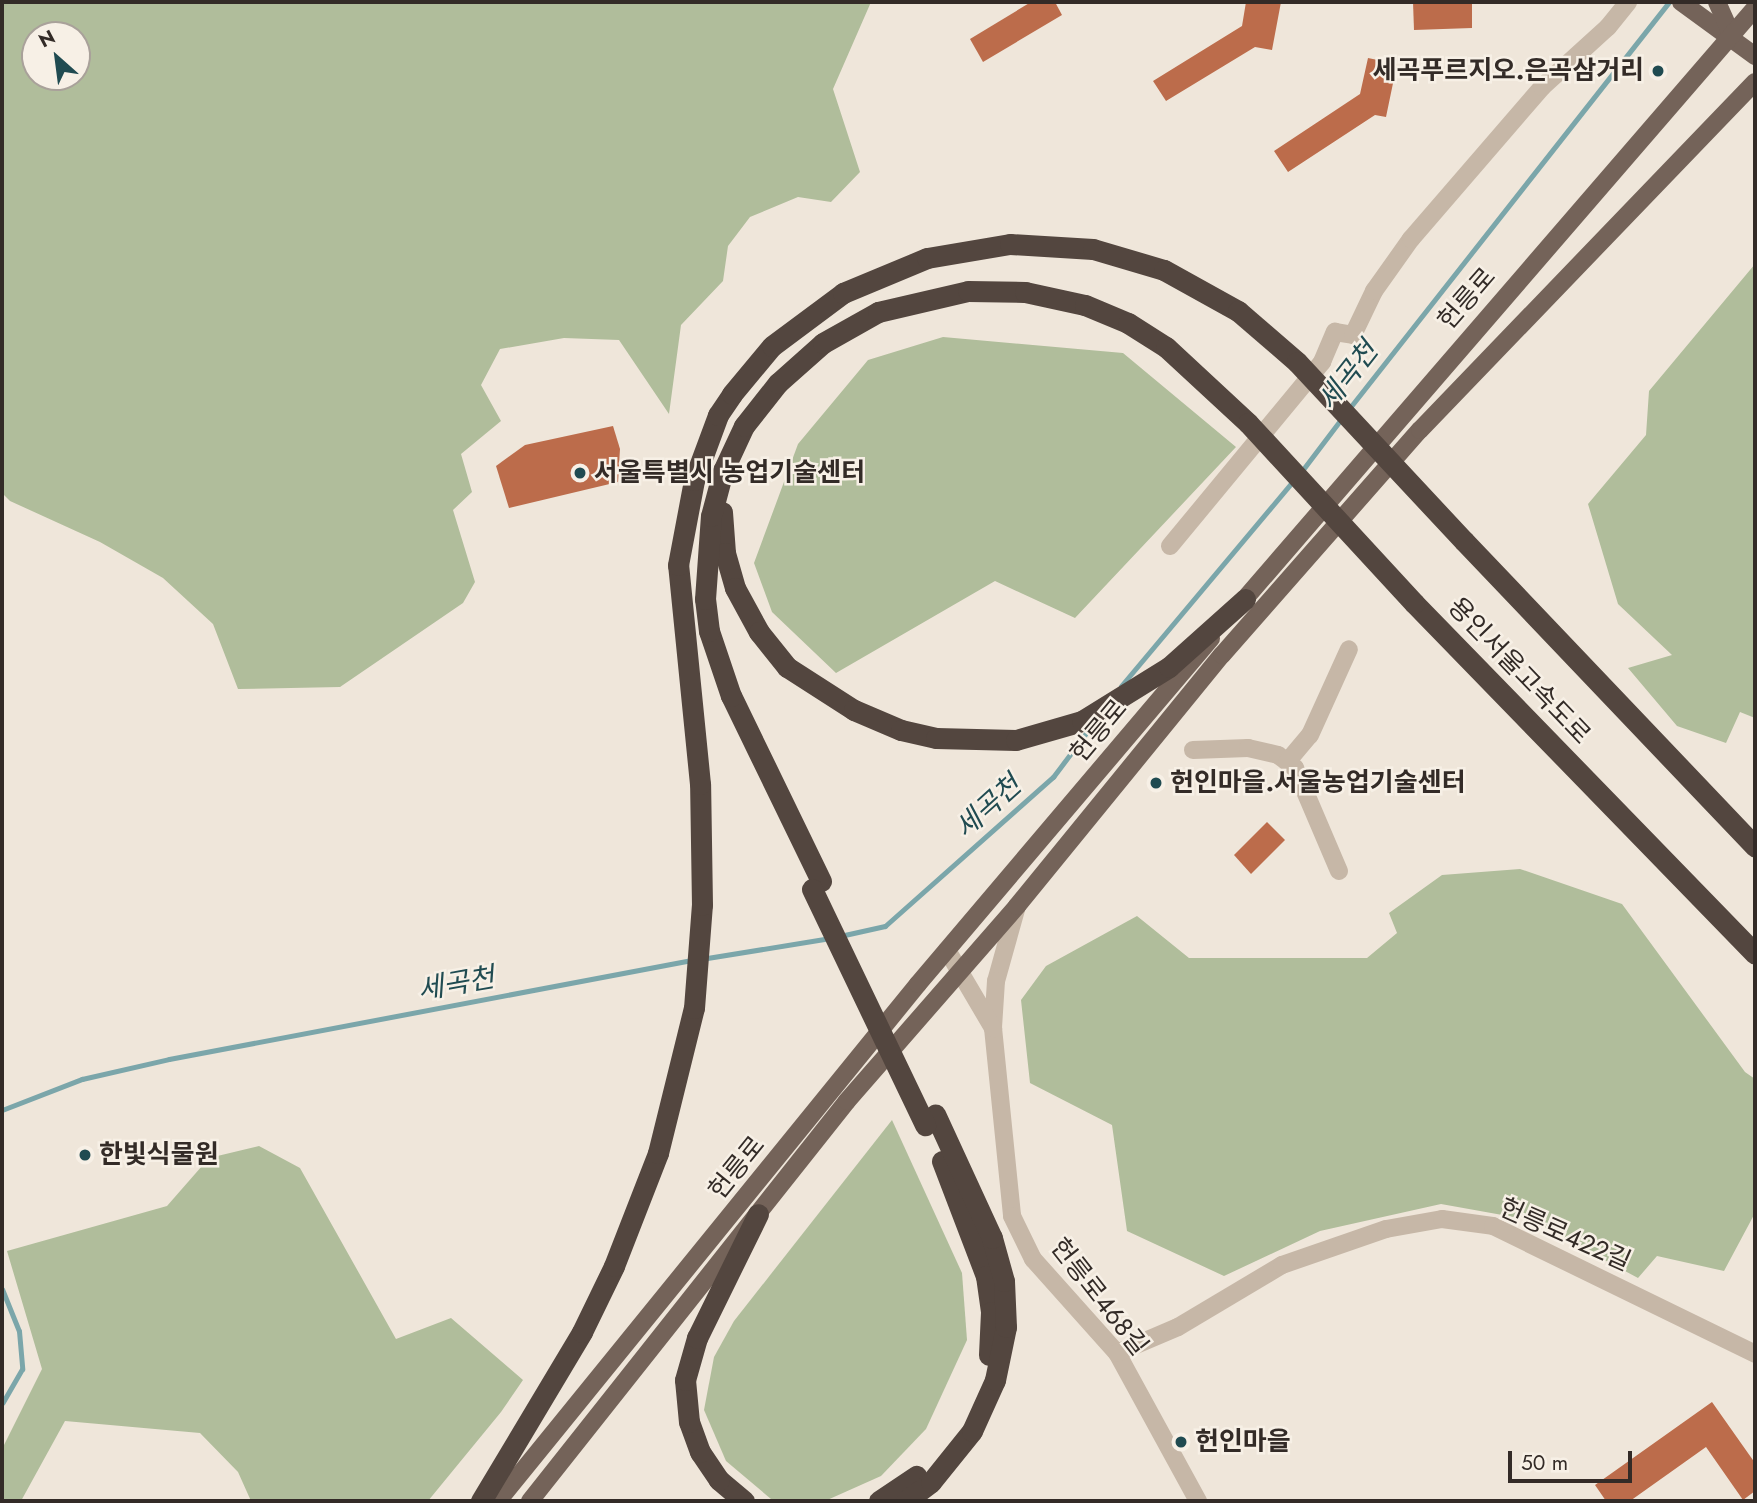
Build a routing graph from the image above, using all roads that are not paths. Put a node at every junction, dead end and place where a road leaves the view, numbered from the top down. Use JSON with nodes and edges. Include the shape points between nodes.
{"nodes":[{"id":1,"x":1628,"y":2,"type":"edge"},
{"id":2,"x":1681,"y":2,"type":"edge"},
{"id":3,"x":1717,"y":2,"type":"edge"},
{"id":4,"x":1755,"y":8,"type":"edge"},
{"id":5,"x":1731,"y":34,"type":"junction"},
{"id":6,"x":1755,"y":56,"type":"edge"},
{"id":7,"x":1755,"y":82,"type":"edge"},
{"id":8,"x":723,"y":471,"type":"junction"},
{"id":9,"x":694,"y":480,"type":"junction"},
{"id":10,"x":1170,"y":546,"type":"dead end"},
{"id":11,"x":1245,"y":599,"type":"junction"},
{"id":12,"x":1349,"y":649,"type":"dead end"},
{"id":13,"x":1193,"y":750,"type":"dead end"},
{"id":14,"x":1287,"y":762,"type":"junction"},
{"id":15,"x":1755,"y":846,"type":"edge"},
{"id":16,"x":1339,"y":870,"type":"dead end"},
{"id":17,"x":817,"y":885,"type":"junction"},
{"id":18,"x":1017,"y":906,"type":"junction"},
{"id":19,"x":947,"y":950,"type":"junction"},
{"id":20,"x":1755,"y":954,"type":"edge"},
{"id":21,"x":958,"y":973,"type":"junction"},
{"id":22,"x":993,"y":1028,"type":"junction"},
{"id":23,"x":930,"y":1119,"type":"junction"},
{"id":24,"x":758,"y":1214,"type":"junction"},
{"id":25,"x":1117,"y":1353,"type":"junction"},
{"id":26,"x":1755,"y":1354,"type":"edge"},
{"id":27,"x":481,"y":1501,"type":"edge"},
{"id":28,"x":498,"y":1501,"type":"edge"},
{"id":29,"x":530,"y":1501,"type":"edge"},
{"id":30,"x":744,"y":1501,"type":"edge"},
{"id":31,"x":879,"y":1501,"type":"edge"},
{"id":32,"x":906,"y":1501,"type":"edge"},
{"id":33,"x":1198,"y":1501,"type":"edge"}],
"edges":[{"from":1,"to":10,"type":"street","via":[[1608,27],[1542,87],[1411,239],[1374,291],[1353,335],[1335,332],[1322,362]]},
{"from":2,"to":5,"type":"main road"},
{"from":3,"to":5,"type":"main road"},
{"from":4,"to":5,"type":"main road","name":"헌릉로"},
{"from":5,"to":6,"type":"main road"},
{"from":5,"to":11,"type":"main road","name":"헌릉로"},
{"from":7,"to":18,"type":"main road","name":"헌릉로","via":[[1420,430],[1222,654]]},
{"from":8,"to":11,"type":"highway","via":[[723,541],[730,576],[752,622],[787,667],[820,691],[901,730],[955,741],[1016,740],[1066,728],[1115,704],[1169,667]]},
{"from":8,"to":17,"type":"highway","via":[[706,557],[709,631],[731,696]]},
{"from":8,"to":20,"type":"highway","name":"용인서울고속도로","bridge":true,"via":[[759,405],[822,343],[878,313],[968,291],[1051,296],[1128,323],[1166,347],[1248,423],[1414,603]]},
{"from":9,"to":15,"type":"highway","name":"용인서울고속도로","bridge":true,"via":[[718,415],[752,368],[795,326],[869,280],[957,251],[1010,244],[1056,245],[1138,260],[1217,298],[1297,362]]},
{"from":9,"to":17,"type":"highway","via":[[688,562],[705,659]]},
{"from":9,"to":27,"type":"highway","via":[[678,565],[699,784],[702,905],[694,1008],[658,1153],[614,1266],[582,1332]]},
{"from":11,"to":19,"type":"main road","name":"헌릉로"},
{"from":12,"to":14,"type":"street","via":[[1310,735]]},
{"from":13,"to":14,"type":"street","via":[[1248,748]]},
{"from":14,"to":16,"type":"street","via":[[1313,801]]},
{"from":17,"to":23,"type":"highway"},
{"from":18,"to":21,"type":"main road","name":"헌릉로"},
{"from":18,"to":22,"type":"street","name":"헌릉로468길","via":[[996,981]]},
{"from":19,"to":21,"type":"street","name":"헌릉로468길"},
{"from":19,"to":28,"type":"main road","name":"헌릉로"},
{"from":21,"to":22,"type":"street","name":"헌릉로468길"},
{"from":21,"to":24,"type":"main road","name":"헌릉로"},
{"from":22,"to":25,"type":"street","name":"헌릉로468길","via":[[1012,1216],[1032,1259]]},
{"from":23,"to":31,"type":"highway","via":[[981,1255],[991,1312],[989,1359],[971,1407],[950,1439],[908,1483]]},
{"from":23,"to":32,"type":"highway","via":[[992,1238],[1004,1282],[1006,1327],[995,1380],[972,1431],[931,1482]]},
{"from":24,"to":29,"type":"main road","name":"헌릉로"},
{"from":24,"to":30,"type":"highway","via":[[697,1338],[685,1380],[689,1422],[700,1452],[719,1480]]},
{"from":25,"to":26,"type":"street","name":"헌릉로422길","via":[[1178,1327],[1282,1265],[1386,1229],[1442,1219],[1493,1226]]},
{"from":25,"to":33,"type":"street","name":"헌릉로468길"}]}
